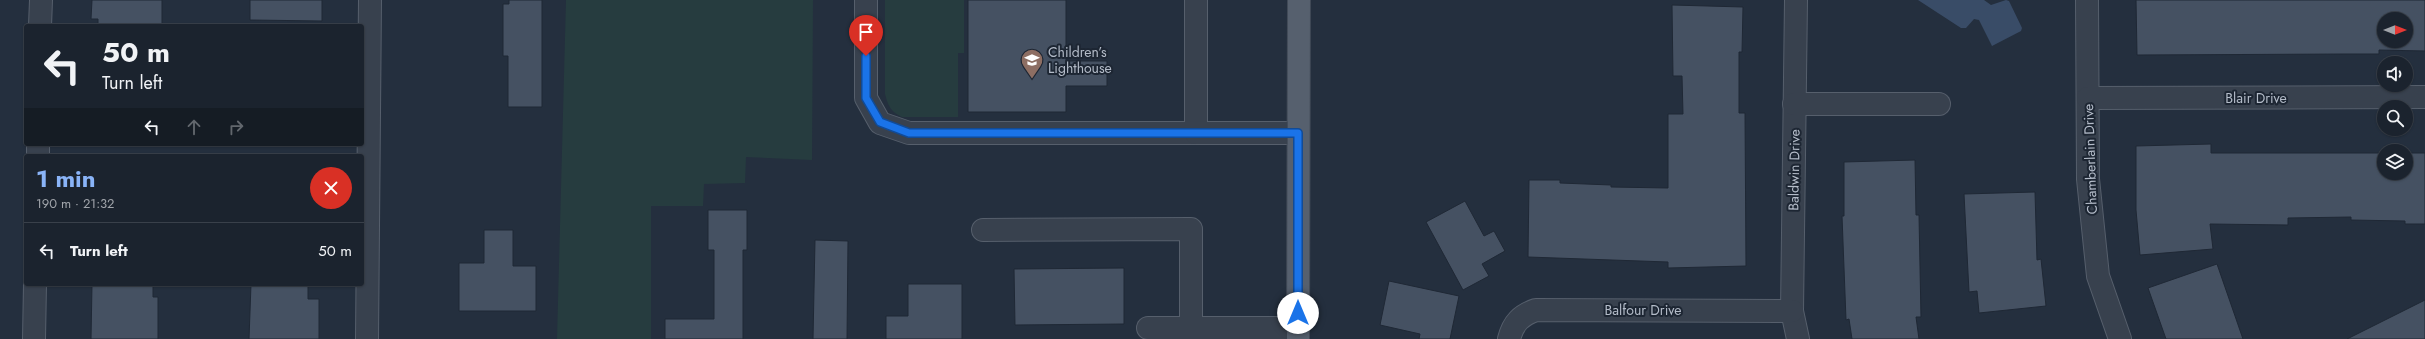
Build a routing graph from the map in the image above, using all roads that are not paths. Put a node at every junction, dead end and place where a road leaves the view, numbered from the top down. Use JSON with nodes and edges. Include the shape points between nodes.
{"nodes":[{"id":1,"x":41,"y":0,"type":"edge"},
{"id":2,"x":370,"y":0,"type":"edge"},
{"id":3,"x":866,"y":0,"type":"edge"},
{"id":4,"x":1196,"y":0,"type":"edge"},
{"id":5,"x":1299,"y":0,"type":"edge"},
{"id":6,"x":1796,"y":0,"type":"edge"},
{"id":7,"x":2087,"y":0,"type":"edge"},
{"id":8,"x":40,"y":24,"type":"edge"},
{"id":9,"x":2425,"y":97,"type":"edge"},
{"id":10,"x":2088,"y":98,"type":"junction"},
{"id":11,"x":1794,"y":104,"type":"junction"},
{"id":12,"x":1939,"y":104,"type":"dead end"},
{"id":13,"x":1196,"y":133,"type":"junction"},
{"id":14,"x":1298,"y":133,"type":"junction"},
{"id":15,"x":983,"y":230,"type":"dead end"},
{"id":16,"x":35,"y":286,"type":"edge"},
{"id":17,"x":1792,"y":311,"type":"junction"},
{"id":18,"x":1148,"y":328,"type":"dead end"},
{"id":19,"x":1191,"y":328,"type":"junction"},
{"id":20,"x":1298,"y":333,"type":"edge"},
{"id":21,"x":34,"y":339,"type":"edge"},
{"id":22,"x":367,"y":339,"type":"edge"},
{"id":23,"x":1509,"y":339,"type":"edge"},
{"id":24,"x":1798,"y":339,"type":"edge"},
{"id":25,"x":2120,"y":339,"type":"edge"}],
"edges":[{"from":1,"to":8,"type":"street"},
{"from":2,"to":22,"type":"street"},
{"from":3,"to":13,"type":"street","via":[[866,98],[880,122],[909,133]]},
{"from":4,"to":13,"type":"street"},
{"from":5,"to":14,"type":"main road"},
{"from":6,"to":11,"type":"street","name":"Baldwin Drive"},
{"from":7,"to":10,"type":"street","name":"Chamberlain Drive"},
{"from":9,"to":10,"type":"street","name":"Blair Drive"},
{"from":10,"to":25,"type":"street","name":"Chamberlain Drive","via":[[2088,179],[2098,276]]},
{"from":11,"to":12,"type":"street"},
{"from":11,"to":17,"type":"street","name":"Baldwin Drive"},
{"from":13,"to":14,"type":"street"},
{"from":14,"to":20,"type":"main road"},
{"from":15,"to":19,"type":"street","via":[[1191,229]]},
{"from":16,"to":21,"type":"street"},
{"from":17,"to":23,"type":"street","name":"Balfour Drive","via":[[1536,310],[1518,320]]},
{"from":17,"to":24,"type":"street","name":"Baldwin Drive"},
{"from":18,"to":19,"type":"street"},
{"from":19,"to":20,"type":"street"}]}
